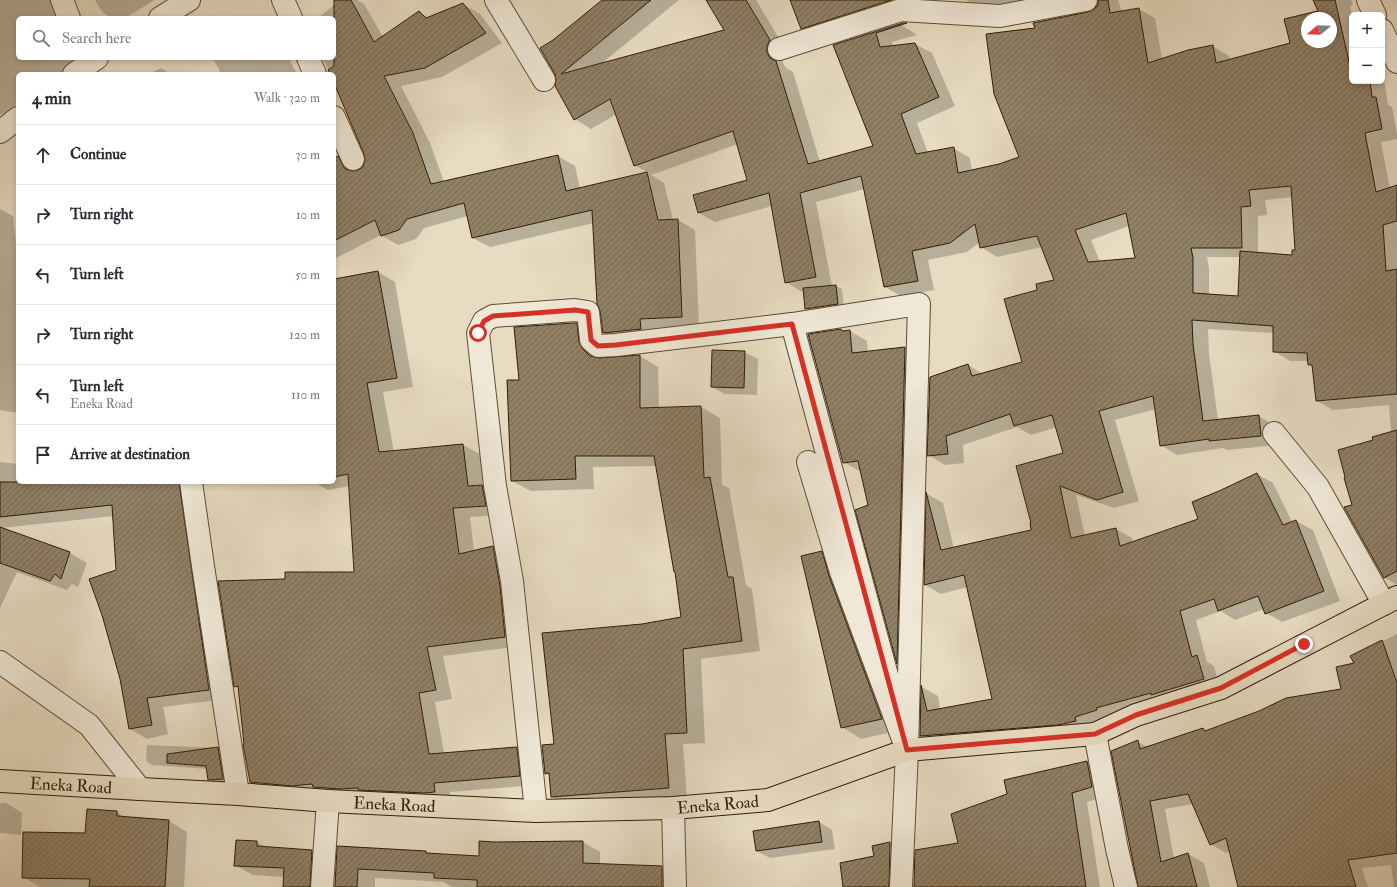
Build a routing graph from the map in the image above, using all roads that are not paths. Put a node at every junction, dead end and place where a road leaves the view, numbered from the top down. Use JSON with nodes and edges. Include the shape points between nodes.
{"nodes":[{"id":1,"x":62,"y":0,"type":"edge"},
{"id":2,"x":189,"y":0,"type":"edge"},
{"id":3,"x":283,"y":0,"type":"edge"},
{"id":4,"x":496,"y":0,"type":"edge"},
{"id":5,"x":1086,"y":0,"type":"edge"},
{"id":6,"x":1368,"y":0,"type":"edge"},
{"id":7,"x":1374,"y":12,"type":"edge"},
{"id":8,"x":68,"y":16,"type":"edge"},
{"id":9,"x":163,"y":16,"type":"edge"},
{"id":10,"x":290,"y":16,"type":"edge"},
{"id":11,"x":1385,"y":36,"type":"edge"},
{"id":12,"x":779,"y":49,"type":"dead end"},
{"id":13,"x":309,"y":60,"type":"edge"},
{"id":14,"x":1397,"y":62,"type":"edge"},
{"id":15,"x":314,"y":72,"type":"edge"},
{"id":16,"x":544,"y":80,"type":"dead end"},
{"id":17,"x":16,"y":120,"type":"edge"},
{"id":18,"x":336,"y":121,"type":"edge"},
{"id":19,"x":0,"y":132,"type":"edge"},
{"id":20,"x":352,"y":159,"type":"dead end"},
{"id":21,"x":792,"y":324,"type":"junction"},
{"id":22,"x":1274,"y":433,"type":"dead end"},
{"id":23,"x":191,"y":484,"type":"edge"},
{"id":24,"x":1390,"y":601,"type":"edge"},
{"id":25,"x":0,"y":662,"type":"edge"},
{"id":26,"x":1095,"y":734,"type":"junction"},
{"id":27,"x":907,"y":750,"type":"junction"},
{"id":28,"x":0,"y":780,"type":"edge"},
{"id":29,"x":140,"y":789,"type":"junction"},
{"id":30,"x":238,"y":794,"type":"junction"},
{"id":31,"x":328,"y":801,"type":"junction"},
{"id":32,"x":673,"y":808,"type":"junction"},
{"id":33,"x":536,"y":811,"type":"junction"},
{"id":34,"x":322,"y":887,"type":"edge"},
{"id":35,"x":675,"y":887,"type":"edge"},
{"id":36,"x":901,"y":887,"type":"edge"},
{"id":37,"x":1126,"y":887,"type":"edge"}],
"edges":[{"from":1,"to":8,"type":"street"},
{"from":2,"to":9,"type":"street"},
{"from":3,"to":10,"type":"street"},
{"from":4,"to":16,"type":"street"},
{"from":5,"to":12,"type":"street","via":[[1000,16],[901,10]]},
{"from":6,"to":7,"type":"street"},
{"from":11,"to":14,"type":"street"},
{"from":13,"to":15,"type":"street"},
{"from":17,"to":19,"type":"street"},
{"from":18,"to":20,"type":"street"},
{"from":21,"to":27,"type":"street"},
{"from":21,"to":27,"type":"street","via":[[919,304]]},
{"from":21,"to":33,"type":"street","via":[[598,346],[591,340],[588,312],[575,310],[493,316],[484,321],[478,333],[495,486],[512,581]]},
{"from":22,"to":24,"type":"street","via":[[1318,487]]},
{"from":23,"to":30,"type":"street"},
{"from":24,"to":26,"type":"main road","name":"Eneka Road","via":[[1221,688],[1136,715]]},
{"from":25,"to":29,"type":"street","via":[[89,725]]},
{"from":26,"to":27,"type":"main road","name":"Eneka Road"},
{"from":26,"to":37,"type":"street"},
{"from":27,"to":27,"type":"street","via":[[841,572],[808,462],[813,477]]},
{"from":27,"to":32,"type":"main road","name":"Eneka Road","via":[[768,800]]},
{"from":27,"to":36,"type":"street"},
{"from":28,"to":29,"type":"main road","name":"Eneka Road"},
{"from":29,"to":30,"type":"main road","name":"Eneka Road"},
{"from":30,"to":31,"type":"main road","name":"Eneka Road"},
{"from":31,"to":33,"type":"main road","name":"Eneka Road"},
{"from":31,"to":34,"type":"street"},
{"from":32,"to":33,"type":"main road","name":"Eneka Road"},
{"from":32,"to":35,"type":"street"}]}
